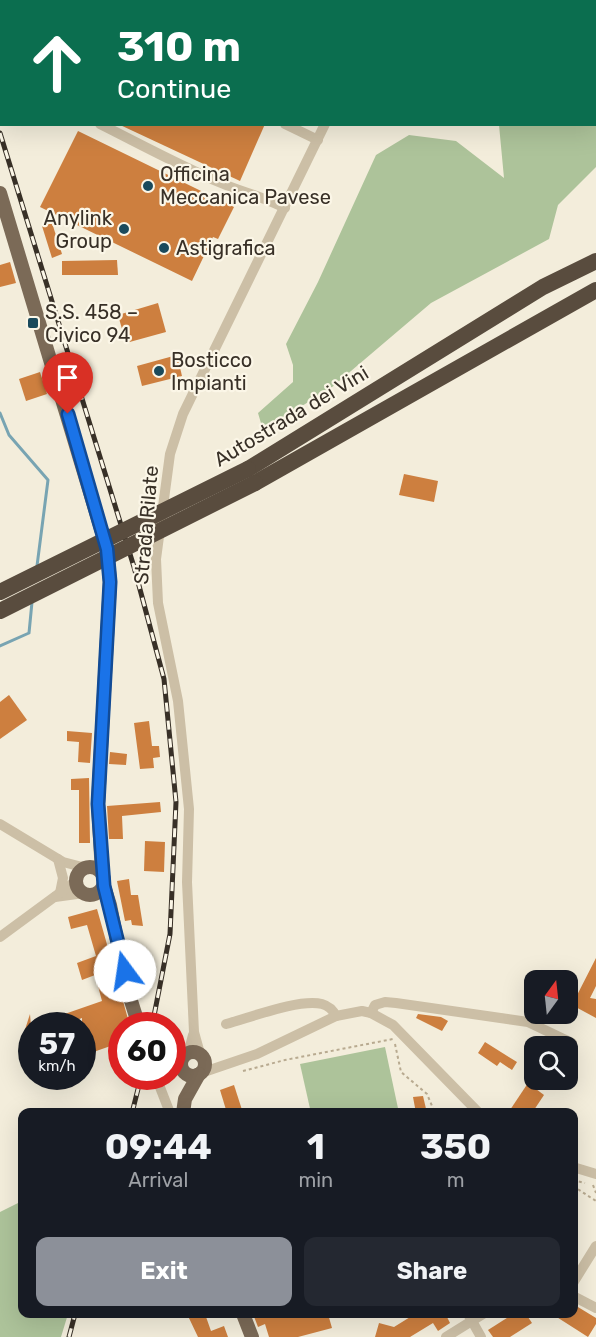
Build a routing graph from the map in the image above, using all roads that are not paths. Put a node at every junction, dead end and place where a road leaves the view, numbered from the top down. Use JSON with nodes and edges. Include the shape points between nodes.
{"nodes":[{"id":1,"x":104,"y":126,"type":"edge"},
{"id":2,"x":289,"y":126,"type":"edge"},
{"id":3,"x":324,"y":126,"type":"edge"},
{"id":4,"x":318,"y":140,"type":"junction"},
{"id":5,"x":0,"y":193,"type":"edge"},
{"id":6,"x":285,"y":208,"type":"junction"},
{"id":7,"x":4,"y":221,"type":"edge"},
{"id":8,"x":596,"y":261,"type":"edge"},
{"id":9,"x":596,"y":290,"type":"edge"},
{"id":10,"x":252,"y":476,"type":"junction"},
{"id":11,"x":0,"y":592,"type":"edge"},
{"id":12,"x":0,"y":610,"type":"edge"},
{"id":13,"x":0,"y":824,"type":"edge"},
{"id":14,"x":60,"y":860,"type":"junction"},
{"id":15,"x":89,"y":875,"type":"junction"},
{"id":16,"x":88,"y":894,"type":"junction"},
{"id":17,"x":58,"y":895,"type":"junction"},
{"id":18,"x":111,"y":914,"type":"junction"},
{"id":19,"x":0,"y":937,"type":"edge"},
{"id":20,"x":125,"y":971,"type":"junction"},
{"id":21,"x":135,"y":1012,"type":"edge"},
{"id":22,"x":141,"y":1012,"type":"edge"},
{"id":23,"x":371,"y":1013,"type":"junction"},
{"id":24,"x":336,"y":1016,"type":"junction"},
{"id":25,"x":226,"y":1024,"type":"dead end"},
{"id":26,"x":557,"y":1036,"type":"edge"},
{"id":27,"x":189,"y":1063,"type":"edge"},
{"id":28,"x":161,"y":1090,"type":"edge"},
{"id":29,"x":184,"y":1106,"type":"edge"},
{"id":30,"x":168,"y":1108,"type":"edge"},
{"id":31,"x":474,"y":1108,"type":"edge"},
{"id":32,"x":578,"y":1169,"type":"edge"},
{"id":33,"x":596,"y":1174,"type":"edge"},
{"id":34,"x":596,"y":1246,"type":"edge"},
{"id":35,"x":578,"y":1274,"type":"edge"},
{"id":36,"x":578,"y":1299,"type":"edge"},
{"id":37,"x":596,"y":1308,"type":"edge"},
{"id":38,"x":245,"y":1318,"type":"edge"},
{"id":39,"x":470,"y":1318,"type":"edge"},
{"id":40,"x":252,"y":1337,"type":"edge"},
{"id":41,"x":446,"y":1337,"type":"edge"},
{"id":42,"x":480,"y":1337,"type":"edge"}],
"edges":[{"from":1,"to":6,"type":"street","via":[[218,182],[263,196]]},
{"from":2,"to":4,"type":"street"},
{"from":3,"to":4,"type":"street","name":"Strada Rilate"},
{"from":4,"to":6,"type":"street","name":"Strada Rilate"},
{"from":5,"to":7,"type":"main road"},
{"from":6,"to":27,"type":"street","name":"Strada Rilate","via":[[183,414],[170,454],[156,559],[158,603],[178,701],[189,809],[194,1032]]},
{"from":7,"to":15,"type":"main road","via":[[107,549],[110,582],[98,804],[100,845]]},
{"from":8,"to":10,"type":"highway","name":"Autostrada dei Vini","via":[[543,287]]},
{"from":9,"to":10,"type":"highway","name":"Autostrada dei Vini"},
{"from":10,"to":11,"type":"highway","name":"Autostrada dei Vini","bridge":true},
{"from":10,"to":12,"type":"highway","name":"Autostrada dei Vini","bridge":true},
{"from":13,"to":14,"type":"street"},
{"from":14,"to":15,"type":"street"},
{"from":14,"to":17,"type":"street","via":[[63,878]]},
{"from":15,"to":16,"type":"main road","via":[[79,890]]},
{"from":15,"to":16,"type":"main road","via":[[99,892]]},
{"from":15,"to":17,"type":"street"},
{"from":15,"to":18,"type":"main road"},
{"from":16,"to":17,"type":"street"},
{"from":16,"to":18,"type":"main road"},
{"from":17,"to":19,"type":"street"},
{"from":18,"to":20,"type":"main road"},
{"from":20,"to":21,"type":"main road"},
{"from":20,"to":22,"type":"main road"},
{"from":23,"to":24,"type":"street","via":[[346,1012]]},
{"from":23,"to":26,"type":"street","via":[[375,1005],[385,1002],[442,1009],[528,1022]]},
{"from":23,"to":31,"type":"street","via":[[393,1025]]},
{"from":24,"to":25,"type":"street","via":[[317,1003]]},
{"from":24,"to":27,"type":"street","via":[[224,1066]]},
{"from":27,"to":29,"type":"main road"},
{"from":28,"to":30,"type":"street"},
{"from":32,"to":33,"type":"street"},
{"from":34,"to":35,"type":"street"},
{"from":36,"to":37,"type":"street"},
{"from":38,"to":40,"type":"main road"},
{"from":39,"to":41,"type":"street"},
{"from":39,"to":42,"type":"street"}]}
